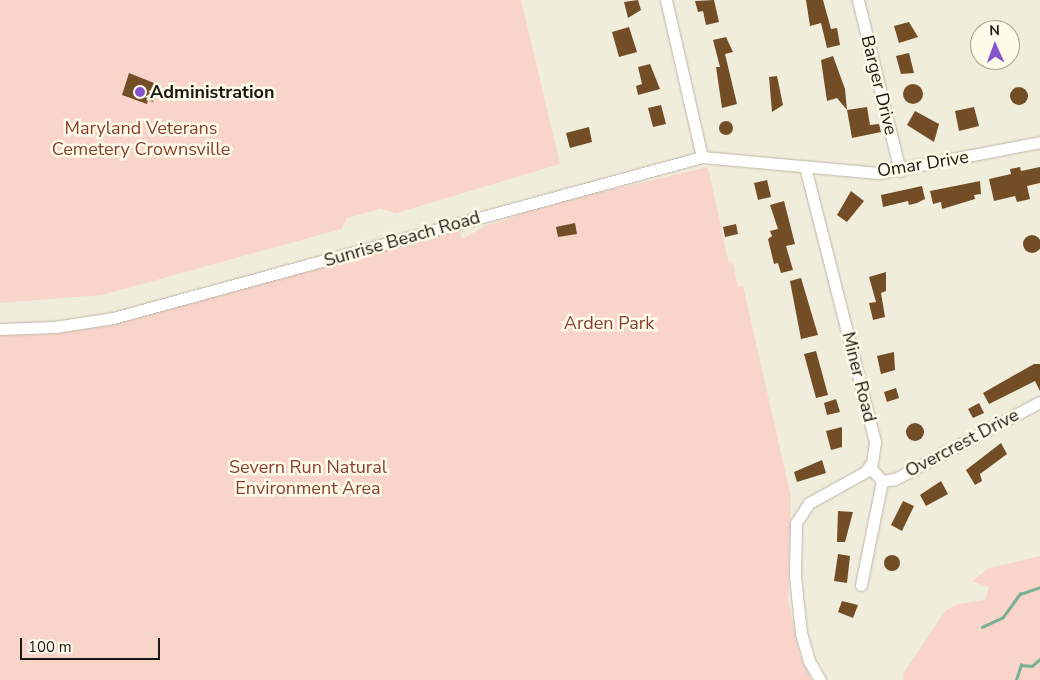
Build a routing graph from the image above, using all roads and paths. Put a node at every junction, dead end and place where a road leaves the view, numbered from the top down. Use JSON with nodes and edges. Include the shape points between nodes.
{"nodes":[{"id":1,"x":666,"y":0,"type":"edge"},
{"id":2,"x":858,"y":0,"type":"edge"},
{"id":3,"x":1040,"y":142,"type":"edge"},
{"id":4,"x":702,"y":157,"type":"junction"},
{"id":5,"x":805,"y":167,"type":"junction"},
{"id":6,"x":900,"y":171,"type":"junction"},
{"id":7,"x":0,"y":329,"type":"edge"},
{"id":8,"x":1040,"y":402,"type":"edge"},
{"id":9,"x":870,"y":467,"type":"junction"},
{"id":10,"x":882,"y":481,"type":"junction"},
{"id":11,"x":861,"y":585,"type":"dead end"},
{"id":12,"x":820,"y":680,"type":"edge"}],
"edges":[{"from":1,"to":4,"type":"street"},
{"from":2,"to":6,"type":"street","name":"Barger Drive"},
{"from":3,"to":6,"type":"street","name":"Omar Drive"},
{"from":4,"to":5,"type":"street","name":"Sunrise Beach Road"},
{"from":4,"to":7,"type":"street","name":"Sunrise Beach Road","via":[[113,318],[55,327]]},
{"from":5,"to":6,"type":"street","name":"Omar Drive","via":[[863,173]]},
{"from":5,"to":9,"type":"street","name":"Miner Road","via":[[871,424],[875,452]]},
{"from":8,"to":10,"type":"street","name":"Overcrest Drive","via":[[895,479]]},
{"from":9,"to":10,"type":"street"},
{"from":9,"to":12,"type":"street","via":[[809,503],[796,523],[795,576],[801,633],[809,662]]},
{"from":10,"to":11,"type":"street"}]}
